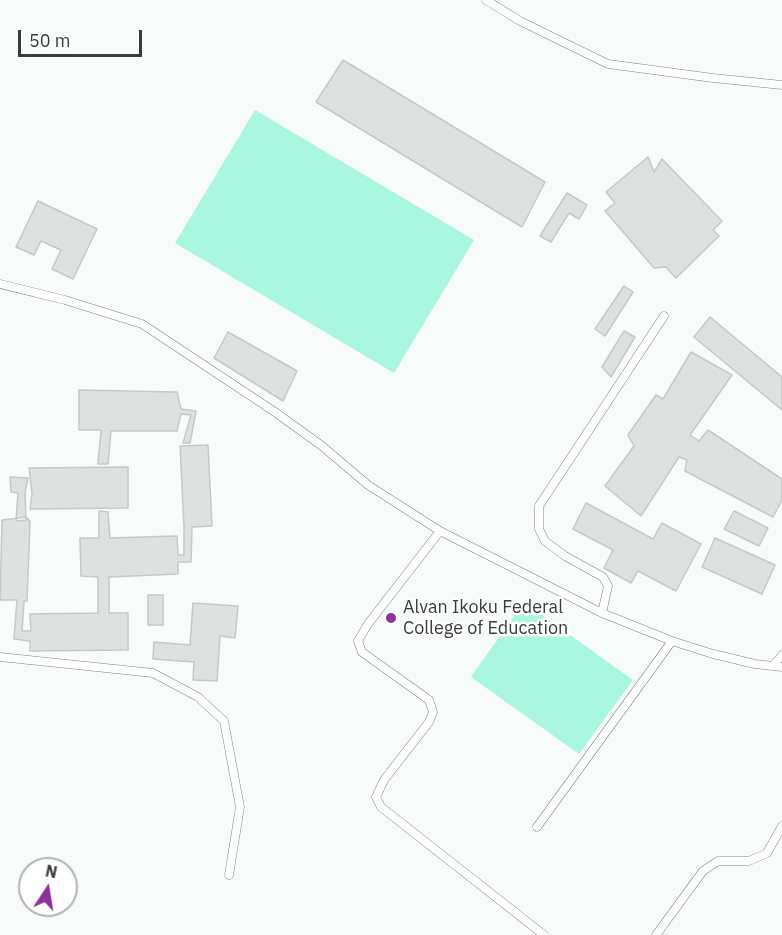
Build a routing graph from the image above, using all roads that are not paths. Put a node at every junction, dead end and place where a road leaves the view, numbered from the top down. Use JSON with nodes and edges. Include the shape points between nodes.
{"nodes":[{"id":1,"x":486,"y":0,"type":"edge"},
{"id":2,"x":782,"y":85,"type":"edge"},
{"id":3,"x":0,"y":284,"type":"edge"},
{"id":4,"x":664,"y":316,"type":"dead end"},
{"id":5,"x":440,"y":531,"type":"junction"},
{"id":6,"x":602,"y":613,"type":"junction"},
{"id":7,"x":672,"y":640,"type":"junction"},
{"id":8,"x":782,"y":655,"type":"edge"},
{"id":9,"x":0,"y":657,"type":"edge"},
{"id":10,"x":778,"y":666,"type":"edge"},
{"id":11,"x":782,"y":826,"type":"edge"},
{"id":12,"x":537,"y":827,"type":"dead end"},
{"id":13,"x":229,"y":875,"type":"dead end"},
{"id":14,"x":544,"y":935,"type":"edge"},
{"id":15,"x":656,"y":935,"type":"edge"}],
"edges":[{"from":1,"to":2,"type":"lane","via":[[608,64]]},
{"from":3,"to":5,"type":"lane","via":[[142,324],[275,412],[368,485]]},
{"from":4,"to":6,"type":"lane","via":[[539,506],[539,529],[545,541],[603,577],[608,586]]},
{"from":5,"to":6,"type":"lane"},
{"from":5,"to":14,"type":"lane","via":[[358,641],[362,652],[429,700],[433,712],[376,797],[381,807]]},
{"from":6,"to":7,"type":"lane"},
{"from":7,"to":10,"type":"lane","via":[[724,657]]},
{"from":7,"to":12,"type":"lane"},
{"from":8,"to":10,"type":"lane"},
{"from":9,"to":13,"type":"lane","via":[[153,673],[198,697],[224,721],[240,807]]},
{"from":11,"to":15,"type":"lane","via":[[766,853],[748,861],[718,861],[703,871]]}]}
